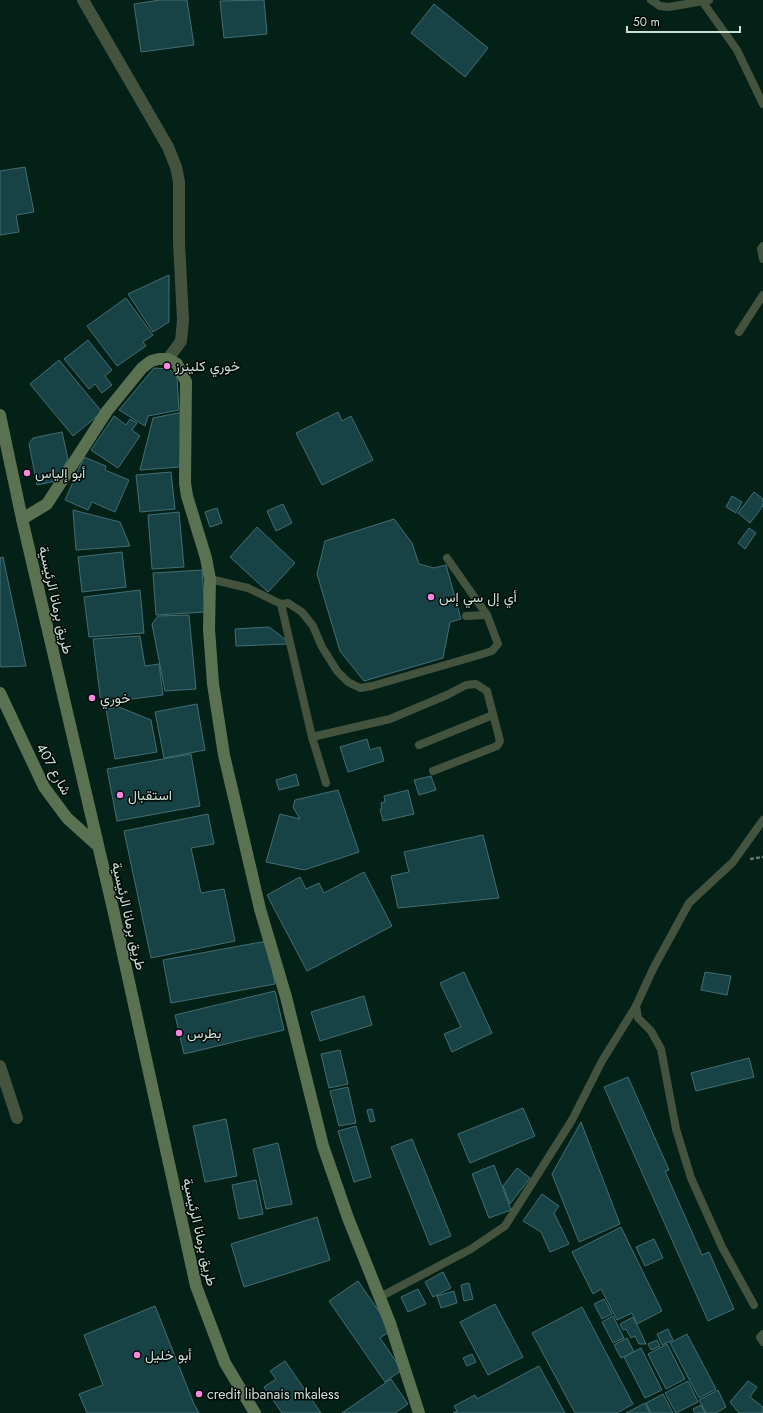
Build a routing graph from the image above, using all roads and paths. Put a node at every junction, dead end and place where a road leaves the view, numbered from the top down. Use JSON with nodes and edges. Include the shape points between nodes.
{"nodes":[{"id":1,"x":83,"y":0,"type":"edge"},
{"id":2,"x":651,"y":0,"type":"edge"},
{"id":3,"x":705,"y":1,"type":"edge"},
{"id":4,"x":763,"y":104,"type":"edge"},
{"id":5,"x":763,"y":246,"type":"edge"},
{"id":6,"x":763,"y":259,"type":"edge"},
{"id":7,"x":763,"y":295,"type":"edge"},
{"id":8,"x":739,"y":332,"type":"dead end"},
{"id":9,"x":168,"y":359,"type":"junction"},
{"id":10,"x":0,"y":415,"type":"edge"},
{"id":11,"x":22,"y":519,"type":"junction"},
{"id":12,"x":447,"y":558,"type":"dead end"},
{"id":13,"x":210,"y":579,"type":"junction"},
{"id":14,"x":282,"y":604,"type":"junction"},
{"id":15,"x":487,"y":615,"type":"junction"},
{"id":16,"x":466,"y":616,"type":"dead end"},
{"id":17,"x":0,"y":693,"type":"edge"},
{"id":18,"x":493,"y":715,"type":"junction"},
{"id":19,"x":312,"y":737,"type":"junction"},
{"id":20,"x":419,"y":745,"type":"dead end"},
{"id":21,"x":432,"y":771,"type":"dead end"},
{"id":22,"x":326,"y":783,"type":"dead end"},
{"id":23,"x":763,"y":820,"type":"edge"},
{"id":24,"x":98,"y":846,"type":"junction"},
{"id":25,"x":636,"y":1006,"type":"junction"},
{"id":26,"x":0,"y":1066,"type":"edge"},
{"id":27,"x":17,"y":1118,"type":"dead end"},
{"id":28,"x":380,"y":1297,"type":"junction"},
{"id":29,"x":754,"y":1304,"type":"dead end"},
{"id":30,"x":763,"y":1334,"type":"edge"},
{"id":31,"x":763,"y":1342,"type":"edge"},
{"id":32,"x":255,"y":1413,"type":"edge"},
{"id":33,"x":419,"y":1413,"type":"edge"}],
"edges":[{"from":1,"to":9,"type":"street","via":[[168,147],[176,167],[180,200],[179,243],[183,320],[181,341]]},
{"from":2,"to":3,"type":"lane","via":[[660,6],[669,7]]},
{"from":3,"to":4,"type":"lane","via":[[737,50]]},
{"from":5,"to":6,"type":"lane"},
{"from":7,"to":8,"type":"lane"},
{"from":9,"to":11,"type":"street","via":[[151,361],[142,368],[107,411],[47,504]]},
{"from":9,"to":13,"type":"street","via":[[177,364],[186,382],[185,483]]},
{"from":10,"to":11,"type":"street","name":"طريق برمانا الرئيسية"},
{"from":11,"to":24,"type":"street","name":"طريق برمانا الرئيسية"},
{"from":12,"to":15,"type":"lane"},
{"from":13,"to":14,"type":"lane","via":[[248,588]]},
{"from":13,"to":28,"type":"street","via":[[209,628],[213,684],[224,755],[260,909],[286,997],[323,1146],[348,1218]]},
{"from":14,"to":15,"type":"lane","via":[[288,603],[302,612],[313,626],[337,671],[348,682],[360,688],[492,651],[498,644]]},
{"from":14,"to":19,"type":"lane"},
{"from":15,"to":16,"type":"lane"},
{"from":17,"to":24,"type":"street","name":"شارع 407","via":[[44,787],[67,818]]},
{"from":18,"to":19,"type":"lane","via":[[487,691],[476,684],[466,685],[390,719]]},
{"from":18,"to":20,"type":"lane"},
{"from":18,"to":21,"type":"lane","via":[[500,741],[497,746]]},
{"from":19,"to":22,"type":"lane"},
{"from":23,"to":25,"type":"lane","via":[[733,862],[689,903]]},
{"from":24,"to":32,"type":"street","name":"طريق برمانا الرئيسية","via":[[196,1286],[225,1363]]},
{"from":25,"to":28,"type":"lane","via":[[602,1061],[572,1120],[505,1226],[471,1248]]},
{"from":25,"to":29,"type":"lane","via":[[638,1018],[651,1032],[661,1049],[676,1129],[691,1178],[722,1247]]},
{"from":26,"to":27,"type":"street"},
{"from":28,"to":33,"type":"street"},
{"from":30,"to":31,"type":"lane","via":[[760,1337]]}]}
